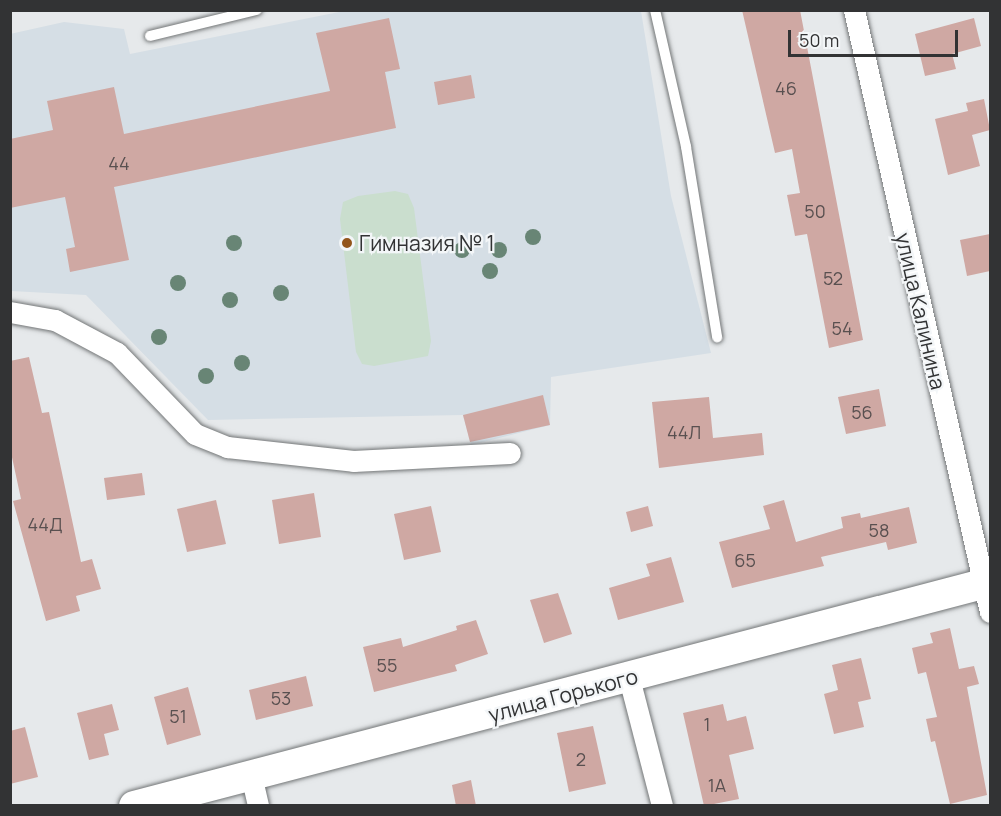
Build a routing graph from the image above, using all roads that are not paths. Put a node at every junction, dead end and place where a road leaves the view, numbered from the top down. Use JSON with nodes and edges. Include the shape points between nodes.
{"nodes":[{"id":1,"x":257,"y":10,"type":"edge"},
{"id":2,"x":656,"y":10,"type":"edge"},
{"id":3,"x":854,"y":10,"type":"edge"},
{"id":4,"x":150,"y":36,"type":"dead end"},
{"id":5,"x":10,"y":312,"type":"edge"},
{"id":6,"x":717,"y":337,"type":"dead end"},
{"id":7,"x":510,"y":453,"type":"dead end"},
{"id":8,"x":987,"y":582,"type":"edge"},
{"id":9,"x":990,"y":612,"type":"edge"},
{"id":10,"x":629,"y":678,"type":"junction"},
{"id":11,"x":251,"y":776,"type":"junction"},
{"id":12,"x":134,"y":806,"type":"edge"},
{"id":13,"x":258,"y":806,"type":"edge"},
{"id":14,"x":662,"y":806,"type":"edge"}],
"edges":[{"from":1,"to":4,"type":"lane"},
{"from":2,"to":6,"type":"lane","via":[[686,147]]},
{"from":3,"to":8,"type":"street","name":"улица Калинина"},
{"from":5,"to":7,"type":"street","via":[[56,320],[117,353],[195,434],[227,447],[352,461]]},
{"from":8,"to":9,"type":"street","name":"улица Калинина"},
{"from":8,"to":10,"type":"main road","name":"улица Горького"},
{"from":10,"to":11,"type":"main road","name":"улица Горького"},
{"from":10,"to":14,"type":"street"},
{"from":11,"to":12,"type":"main road","name":"улица Горького"},
{"from":11,"to":13,"type":"street"}]}
